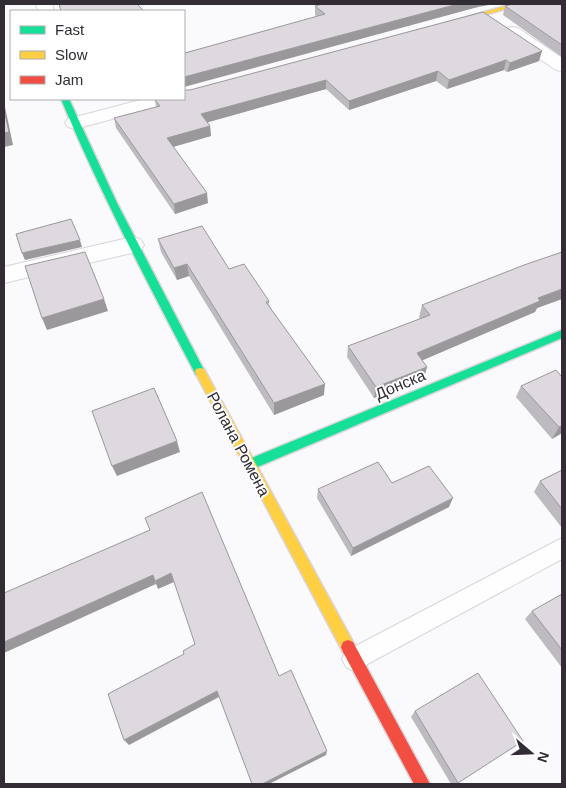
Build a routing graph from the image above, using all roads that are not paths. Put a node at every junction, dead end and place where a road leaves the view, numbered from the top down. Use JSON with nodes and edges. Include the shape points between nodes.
{"nodes":[{"id":1,"x":520,"y":4,"type":"edge"},
{"id":2,"x":484,"y":13,"type":"junction"},
{"id":3,"x":437,"y":26,"type":"edge"},
{"id":4,"x":562,"y":66,"type":"edge"},
{"id":5,"x":65,"y":100,"type":"edge"},
{"id":6,"x":161,"y":100,"type":"edge"},
{"id":7,"x":75,"y":123,"type":"junction"},
{"id":8,"x":132,"y":245,"type":"junction"},
{"id":9,"x":4,"y":275,"type":"edge"},
{"id":10,"x":562,"y":334,"type":"edge"},
{"id":11,"x":250,"y":464,"type":"junction"},
{"id":12,"x":562,"y":548,"type":"edge"},
{"id":13,"x":354,"y":660,"type":"junction"},
{"id":14,"x":416,"y":782,"type":"edge"}],
"edges":[{"from":1,"to":2,"type":"street"},
{"from":2,"to":3,"type":"street"},
{"from":2,"to":4,"type":"street"},
{"from":5,"to":7,"type":"street","name":"Ролана Ромена"},
{"from":6,"to":7,"type":"street"},
{"from":7,"to":8,"type":"street","name":"Ролана Ромена"},
{"from":8,"to":9,"type":"street"},
{"from":8,"to":11,"type":"street","name":"Ролана Ромена"},
{"from":10,"to":11,"type":"street","name":"Донска"},
{"from":11,"to":13,"type":"street","name":"Ролана Ромена"},
{"from":12,"to":13,"type":"lane"},
{"from":13,"to":14,"type":"street","name":"Ролана Ромена"}]}
